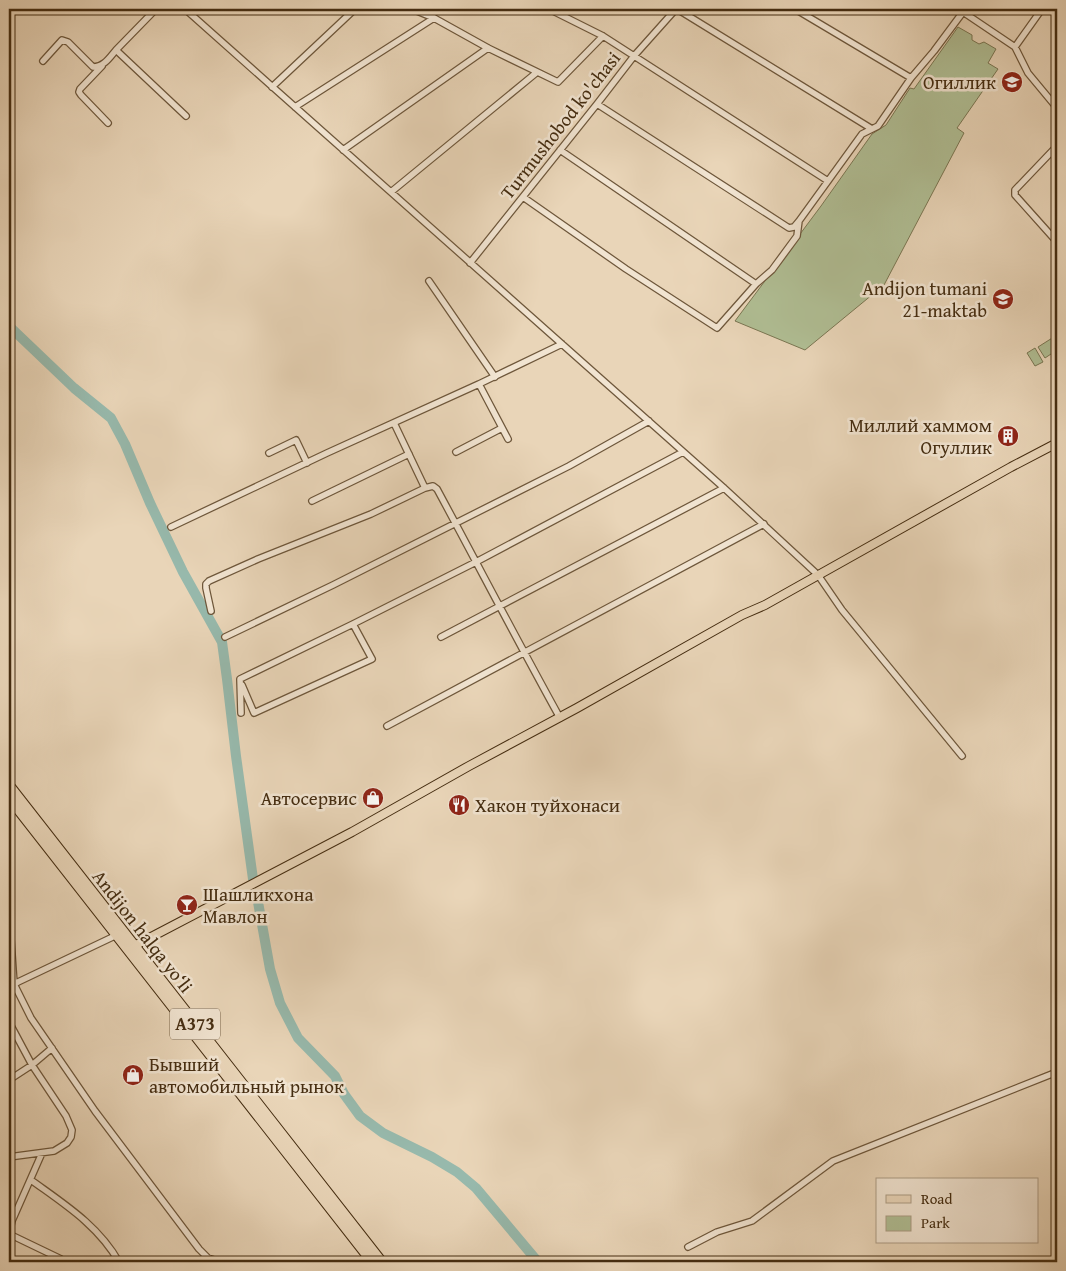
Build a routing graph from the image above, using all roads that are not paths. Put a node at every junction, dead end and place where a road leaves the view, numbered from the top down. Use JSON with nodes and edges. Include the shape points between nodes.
{"nodes":[{"id":1,"x":156,"y":9,"type":"edge"},
{"id":2,"x":185,"y":9,"type":"edge"},
{"id":3,"x":355,"y":9,"type":"edge"},
{"id":4,"x":412,"y":9,"type":"edge"},
{"id":5,"x":549,"y":9,"type":"edge"},
{"id":6,"x":677,"y":9,"type":"edge"},
{"id":7,"x":795,"y":9,"type":"edge"},
{"id":8,"x":955,"y":9,"type":"edge"},
{"id":9,"x":1042,"y":9,"type":"edge"},
{"id":10,"x":963,"y":12,"type":"junction"},
{"id":11,"x":434,"y":18,"type":"junction"},
{"id":12,"x":603,"y":36,"type":"junction"},
{"id":13,"x":1015,"y":47,"type":"junction"},
{"id":14,"x":488,"y":48,"type":"junction"},
{"id":15,"x":116,"y":50,"type":"junction"},
{"id":16,"x":634,"y":56,"type":"junction"},
{"id":17,"x":43,"y":61,"type":"dead end"},
{"id":18,"x":102,"y":66,"type":"junction"},
{"id":19,"x":536,"y":72,"type":"junction"},
{"id":20,"x":911,"y":78,"type":"junction"},
{"id":21,"x":272,"y":87,"type":"junction"},
{"id":22,"x":597,"y":104,"type":"junction"},
{"id":23,"x":295,"y":107,"type":"junction"},
{"id":24,"x":1057,"y":108,"type":"edge"},
{"id":25,"x":186,"y":116,"type":"dead end"},
{"id":26,"x":108,"y":123,"type":"dead end"},
{"id":27,"x":872,"y":129,"type":"junction"},
{"id":28,"x":1057,"y":146,"type":"edge"},
{"id":29,"x":343,"y":150,"type":"junction"},
{"id":30,"x":560,"y":150,"type":"junction"},
{"id":31,"x":828,"y":181,"type":"junction"},
{"id":32,"x":391,"y":192,"type":"junction"},
{"id":33,"x":523,"y":197,"type":"junction"},
{"id":34,"x":799,"y":221,"type":"junction"},
{"id":35,"x":1057,"y":242,"type":"edge"},
{"id":36,"x":470,"y":263,"type":"junction"},
{"id":37,"x":429,"y":281,"type":"dead end"},
{"id":38,"x":756,"y":284,"type":"junction"},
{"id":39,"x":562,"y":344,"type":"junction"},
{"id":40,"x":495,"y":377,"type":"junction"},
{"id":41,"x":479,"y":384,"type":"junction"},
{"id":42,"x":648,"y":421,"type":"junction"},
{"id":43,"x":394,"y":423,"type":"junction"},
{"id":44,"x":502,"y":428,"type":"junction"},
{"id":45,"x":508,"y":439,"type":"dead end"},
{"id":46,"x":1057,"y":443,"type":"edge"},
{"id":47,"x":269,"y":452,"type":"dead end"},
{"id":48,"x":456,"y":452,"type":"dead end"},
{"id":49,"x":683,"y":452,"type":"junction"},
{"id":50,"x":409,"y":454,"type":"junction"},
{"id":51,"x":307,"y":463,"type":"junction"},
{"id":52,"x":425,"y":488,"type":"junction"},
{"id":53,"x":724,"y":488,"type":"junction"},
{"id":54,"x":312,"y":501,"type":"dead end"},
{"id":55,"x":455,"y":523,"type":"junction"},
{"id":56,"x":764,"y":524,"type":"junction"},
{"id":57,"x":171,"y":527,"type":"dead end"},
{"id":58,"x":476,"y":562,"type":"junction"},
{"id":59,"x":818,"y":576,"type":"junction"},
{"id":60,"x":500,"y":606,"type":"junction"},
{"id":61,"x":212,"y":611,"type":"dead end"},
{"id":62,"x":353,"y":624,"type":"junction"},
{"id":63,"x":441,"y":636,"type":"dead end"},
{"id":64,"x":225,"y":637,"type":"dead end"},
{"id":65,"x":524,"y":652,"type":"junction"},
{"id":66,"x":240,"y":680,"type":"junction"},
{"id":67,"x":241,"y":712,"type":"dead end"},
{"id":68,"x":560,"y":718,"type":"junction"},
{"id":69,"x":387,"y":726,"type":"dead end"},
{"id":70,"x":962,"y":756,"type":"dead end"},
{"id":71,"x":9,"y":785,"type":"edge"},
{"id":72,"x":9,"y":798,"type":"edge"},
{"id":73,"x":9,"y":922,"type":"edge"},
{"id":74,"x":120,"y":934,"type":"junction"},
{"id":75,"x":132,"y":948,"type":"junction"},
{"id":76,"x":11,"y":986,"type":"edge"},
{"id":77,"x":9,"y":1022,"type":"edge"},
{"id":78,"x":51,"y":1049,"type":"junction"},
{"id":79,"x":32,"y":1065,"type":"junction"},
{"id":80,"x":1057,"y":1072,"type":"edge"},
{"id":81,"x":9,"y":1080,"type":"edge"},
{"id":82,"x":42,"y":1153,"type":"junction"},
{"id":83,"x":9,"y":1157,"type":"edge"},
{"id":84,"x":31,"y":1180,"type":"junction"},
{"id":85,"x":9,"y":1230,"type":"edge"},
{"id":86,"x":688,"y":1248,"type":"dead end"},
{"id":87,"x":61,"y":1262,"type":"edge"},
{"id":88,"x":119,"y":1262,"type":"edge"},
{"id":89,"x":221,"y":1262,"type":"edge"},
{"id":90,"x":372,"y":1262,"type":"edge"},
{"id":91,"x":382,"y":1262,"type":"edge"}],
"edges":[{"from":1,"to":15,"type":"street"},
{"from":2,"to":21,"type":"street"},
{"from":3,"to":21,"type":"street"},
{"from":4,"to":11,"type":"street"},
{"from":5,"to":12,"type":"street"},
{"from":6,"to":16,"type":"street","name":"Turmushobod ko'chasi"},
{"from":6,"to":27,"type":"street"},
{"from":7,"to":20,"type":"street"},
{"from":8,"to":10,"type":"street"},
{"from":9,"to":13,"type":"street"},
{"from":10,"to":13,"type":"street"},
{"from":10,"to":20,"type":"street"},
{"from":11,"to":14,"type":"street"},
{"from":11,"to":23,"type":"street"},
{"from":12,"to":16,"type":"street"},
{"from":12,"to":19,"type":"street","via":[[560,81],[555,82]]},
{"from":13,"to":24,"type":"street","via":[[1028,72]]},
{"from":14,"to":19,"type":"street"},
{"from":14,"to":29,"type":"street"},
{"from":15,"to":18,"type":"street"},
{"from":15,"to":25,"type":"street"},
{"from":16,"to":22,"type":"street","name":"Turmushobod ko'chasi"},
{"from":16,"to":31,"type":"street"},
{"from":17,"to":18,"type":"street","via":[[65,40],[93,66]]},
{"from":18,"to":26,"type":"street","via":[[79,92]]},
{"from":19,"to":32,"type":"street"},
{"from":20,"to":27,"type":"street","via":[[878,126]]},
{"from":21,"to":23,"type":"street"},
{"from":22,"to":30,"type":"street","name":"Turmushobod ko'chasi"},
{"from":22,"to":34,"type":"street","via":[[789,228]]},
{"from":23,"to":29,"type":"street"},
{"from":27,"to":31,"type":"street","via":[[862,134]]},
{"from":28,"to":35,"type":"street","via":[[1015,190],[1015,195]]},
{"from":29,"to":32,"type":"street"},
{"from":30,"to":33,"type":"street","name":"Turmushobod ko'chasi"},
{"from":30,"to":38,"type":"street"},
{"from":31,"to":34,"type":"street"},
{"from":32,"to":36,"type":"street"},
{"from":33,"to":36,"type":"street","name":"Turmushobod ko'chasi"},
{"from":33,"to":38,"type":"street","via":[[717,328]]},
{"from":34,"to":38,"type":"street","via":[[798,236],[772,270]]},
{"from":36,"to":39,"type":"street"},
{"from":37,"to":40,"type":"street"},
{"from":39,"to":40,"type":"street"},
{"from":39,"to":42,"type":"street"},
{"from":40,"to":41,"type":"street"},
{"from":41,"to":43,"type":"street"},
{"from":41,"to":44,"type":"street"},
{"from":42,"to":49,"type":"street"},
{"from":42,"to":55,"type":"street","via":[[569,466]]},
{"from":43,"to":50,"type":"street"},
{"from":43,"to":51,"type":"street"},
{"from":44,"to":45,"type":"street"},
{"from":44,"to":48,"type":"street"},
{"from":46,"to":59,"type":"main road"},
{"from":47,"to":51,"type":"street","via":[[296,440]]},
{"from":49,"to":53,"type":"street"},
{"from":49,"to":58,"type":"street"},
{"from":50,"to":52,"type":"street"},
{"from":50,"to":54,"type":"street"},
{"from":51,"to":57,"type":"street"},
{"from":52,"to":55,"type":"street","via":[[433,486],[436,489]]},
{"from":52,"to":61,"type":"street","via":[[371,514],[258,558],[209,581],[206,588]]},
{"from":53,"to":56,"type":"street"},
{"from":53,"to":60,"type":"street"},
{"from":55,"to":58,"type":"street"},
{"from":55,"to":64,"type":"street"},
{"from":56,"to":59,"type":"street"},
{"from":56,"to":65,"type":"street"},
{"from":58,"to":60,"type":"street"},
{"from":58,"to":62,"type":"street"},
{"from":59,"to":68,"type":"main road"},
{"from":59,"to":70,"type":"street"},
{"from":60,"to":63,"type":"street"},
{"from":60,"to":65,"type":"street"},
{"from":62,"to":66,"type":"street"},
{"from":62,"to":66,"type":"street","via":[[372,659],[254,713]]},
{"from":65,"to":68,"type":"street"},
{"from":65,"to":69,"type":"street"},
{"from":66,"to":67,"type":"street"},
{"from":68,"to":75,"type":"main road"},
{"from":71,"to":74,"type":"highway","name":"Andijon halqa yo‘li","number":"A373"},
{"from":72,"to":74,"type":"highway","name":"Andijon halqa yo‘li","number":"A373"},
{"from":73,"to":76,"type":"street"},
{"from":74,"to":75,"type":"highway","name":"Andijon halqa yo‘li","number":"A373"},
{"from":74,"to":76,"type":"street"},
{"from":75,"to":90,"type":"highway","name":"Andijon halqa yo‘li","number":"A373"},
{"from":75,"to":91,"type":"highway","name":"Andijon halqa yo‘li","number":"A373"},
{"from":76,"to":78,"type":"street"},
{"from":77,"to":79,"type":"street"},
{"from":78,"to":79,"type":"street"},
{"from":78,"to":89,"type":"street","via":[[199,1249],[208,1258]]},
{"from":79,"to":81,"type":"street"},
{"from":79,"to":82,"type":"street","via":[[72,1130],[67,1143],[54,1151]]},
{"from":80,"to":86,"type":"street","via":[[833,1161],[752,1221],[717,1232]]},
{"from":82,"to":83,"type":"street"},
{"from":82,"to":84,"type":"street"},
{"from":84,"to":85,"type":"street"},
{"from":84,"to":88,"type":"street","via":[[80,1216],[111,1247]]},
{"from":85,"to":87,"type":"street","via":[[9,1234]]}]}
